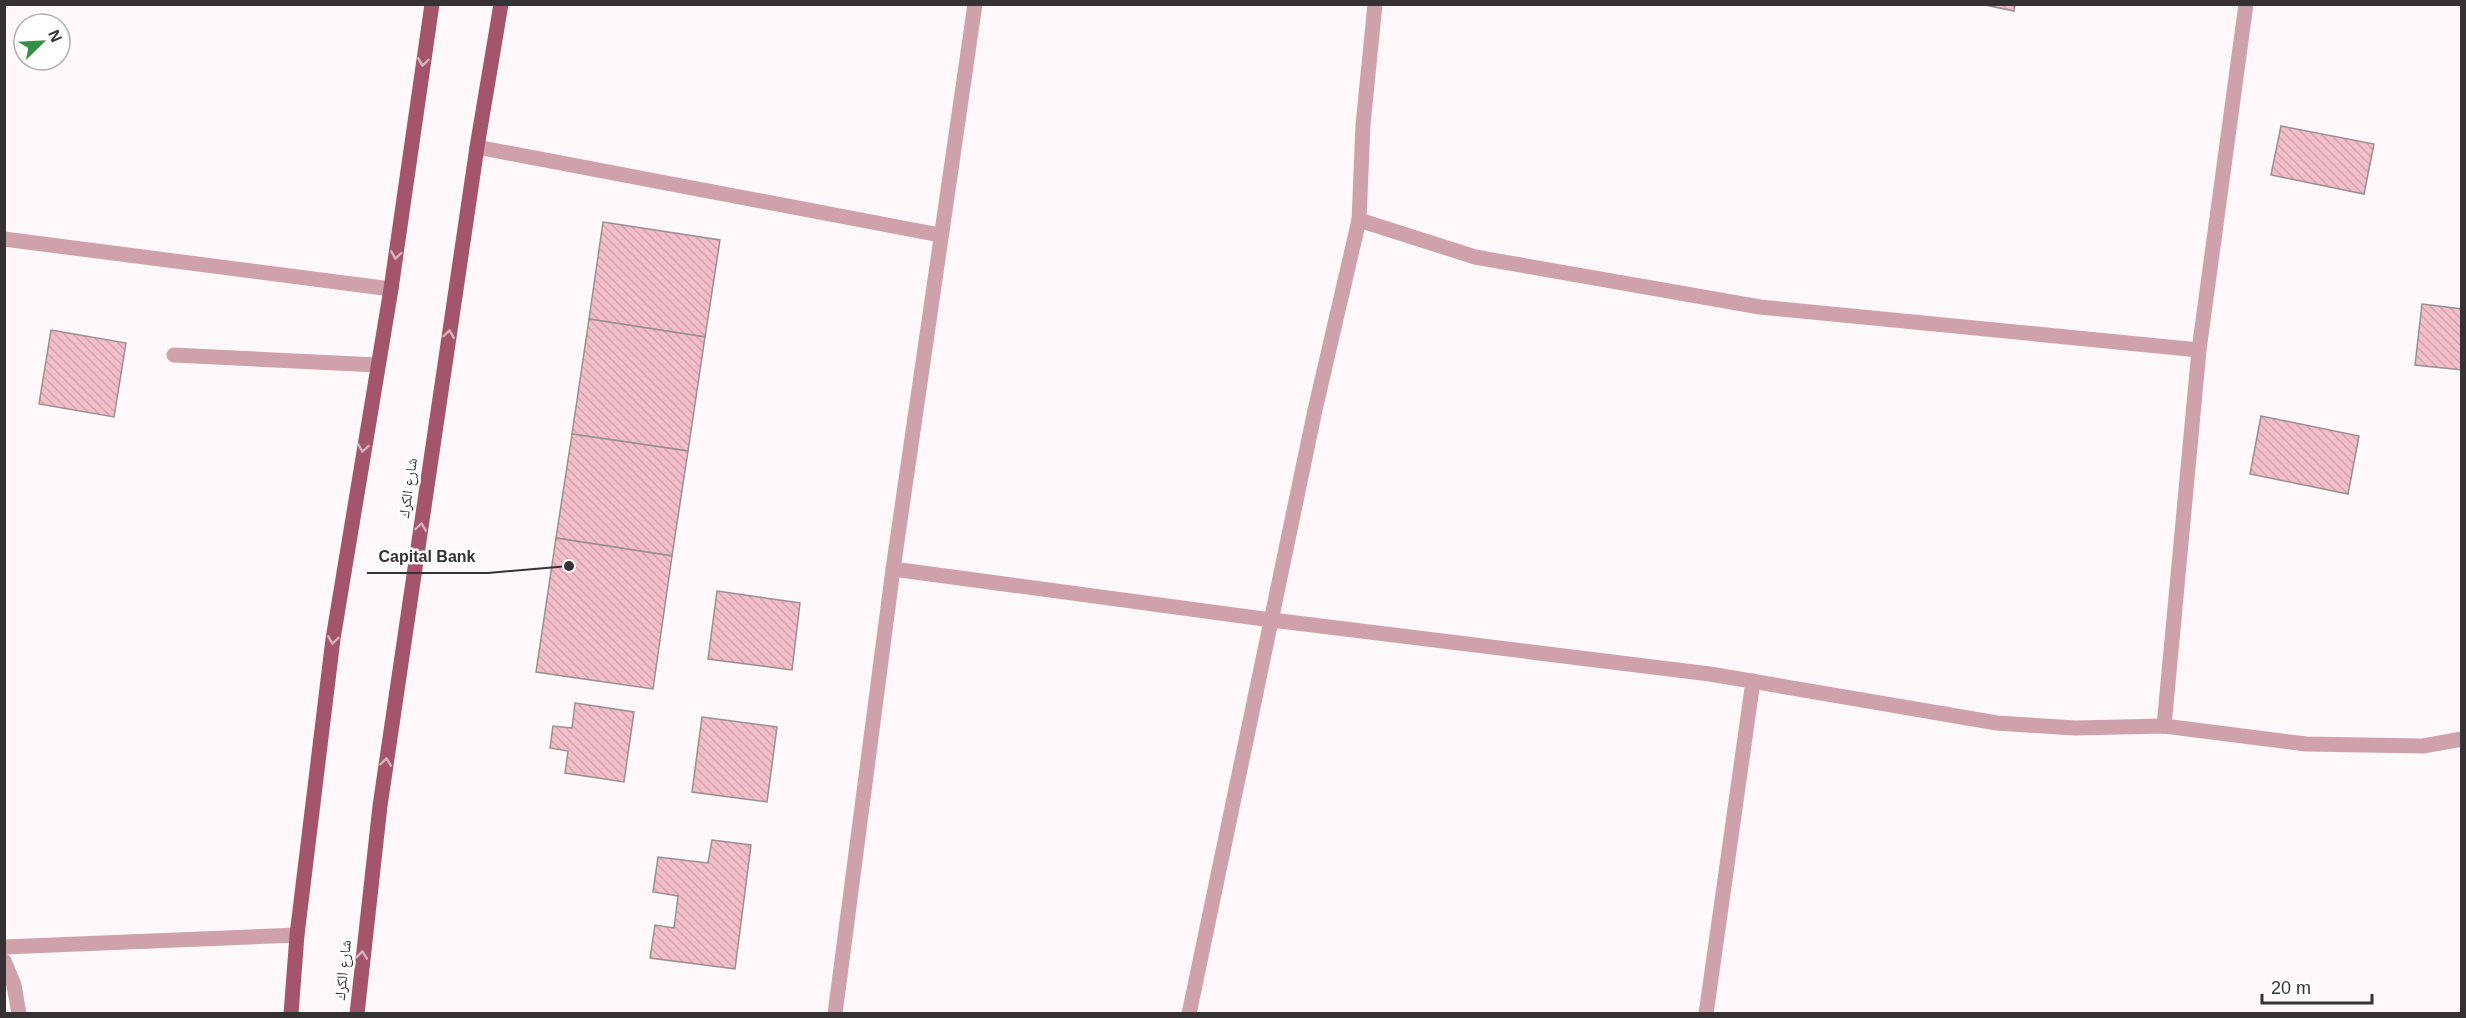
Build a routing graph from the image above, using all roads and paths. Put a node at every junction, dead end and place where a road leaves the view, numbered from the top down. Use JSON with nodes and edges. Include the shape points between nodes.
{"nodes":[{"id":1,"x":432,"y":4,"type":"edge"},
{"id":2,"x":501,"y":4,"type":"edge"},
{"id":3,"x":975,"y":4,"type":"edge"},
{"id":4,"x":1374,"y":4,"type":"edge"},
{"id":5,"x":2246,"y":4,"type":"edge"},
{"id":6,"x":477,"y":147,"type":"junction"},
{"id":7,"x":1359,"y":220,"type":"junction"},
{"id":8,"x":940,"y":235,"type":"junction"},
{"id":9,"x":4,"y":239,"type":"edge"},
{"id":10,"x":391,"y":289,"type":"junction"},
{"id":11,"x":2199,"y":350,"type":"junction"},
{"id":12,"x":174,"y":355,"type":"dead end"},
{"id":13,"x":377,"y":365,"type":"junction"},
{"id":14,"x":893,"y":569,"type":"junction"},
{"id":15,"x":1272,"y":620,"type":"junction"},
{"id":16,"x":1753,"y":681,"type":"junction"},
{"id":17,"x":2164,"y":726,"type":"junction"},
{"id":18,"x":2462,"y":739,"type":"edge"},
{"id":19,"x":297,"y":935,"type":"junction"},
{"id":20,"x":4,"y":947,"type":"edge"},
{"id":21,"x":4,"y":961,"type":"edge"},
{"id":22,"x":19,"y":1014,"type":"edge"},
{"id":23,"x":291,"y":1014,"type":"edge"},
{"id":24,"x":357,"y":1014,"type":"edge"},
{"id":25,"x":835,"y":1014,"type":"edge"},
{"id":26,"x":1189,"y":1014,"type":"edge"},
{"id":27,"x":1706,"y":1014,"type":"edge"}],
"edges":[{"from":1,"to":10,"type":"main road","one_way":true},
{"from":2,"to":6,"type":"main road","name":"شارع الكرك"},
{"from":3,"to":8,"type":"street"},
{"from":4,"to":7,"type":"street"},
{"from":5,"to":11,"type":"street"},
{"from":6,"to":8,"type":"street"},
{"from":24,"to":6,"type":"main road","name":"شارع الكرك","one_way":true,"via":[[380,806]]},
{"from":7,"to":11,"type":"street","via":[[1475,256],[1760,308]]},
{"from":7,"to":15,"type":"street"},
{"from":8,"to":14,"type":"street"},
{"from":9,"to":10,"type":"street"},
{"from":10,"to":13,"type":"main road"},
{"from":11,"to":17,"type":"street"},
{"from":12,"to":13,"type":"street"},
{"from":13,"to":19,"type":"main road","one_way":true,"via":[[333,639]]},
{"from":14,"to":15,"type":"street"},
{"from":14,"to":25,"type":"street"},
{"from":15,"to":16,"type":"street"},
{"from":15,"to":26,"type":"street"},
{"from":16,"to":17,"type":"street","via":[[1997,723],[2075,728]]},
{"from":16,"to":27,"type":"street"},
{"from":17,"to":18,"type":"street","via":[[2306,744],[2423,746]]},
{"from":19,"to":20,"type":"street"},
{"from":19,"to":23,"type":"main road"},
{"from":21,"to":22,"type":"street","via":[[15,985]]}]}
